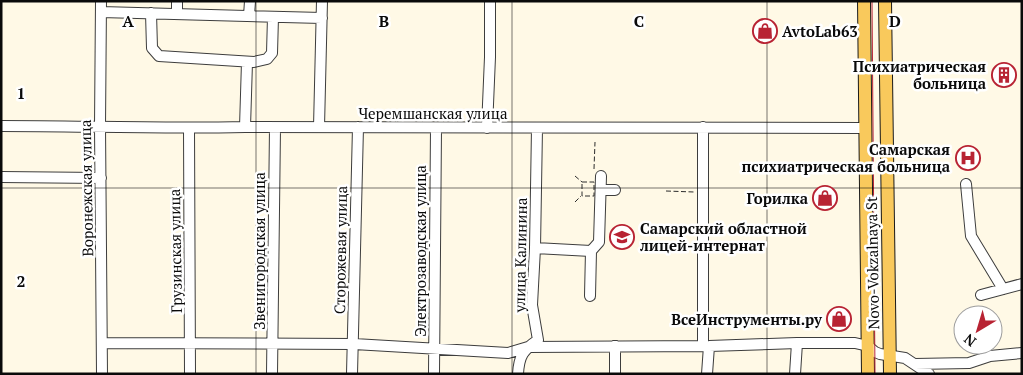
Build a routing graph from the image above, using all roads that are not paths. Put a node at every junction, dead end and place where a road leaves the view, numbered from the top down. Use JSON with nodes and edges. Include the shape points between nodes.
{"nodes":[{"id":1,"x":177,"y":1,"type":"edge"},
{"id":2,"x":250,"y":1,"type":"edge"},
{"id":3,"x":322,"y":1,"type":"edge"},
{"id":4,"x":490,"y":1,"type":"edge"},
{"id":5,"x":864,"y":1,"type":"edge"},
{"id":6,"x":885,"y":1,"type":"edge"},
{"id":7,"x":101,"y":6,"type":"edge"},
{"id":8,"x":151,"y":13,"type":"junction"},
{"id":9,"x":177,"y":14,"type":"junction"},
{"id":10,"x":249,"y":16,"type":"junction"},
{"id":11,"x":273,"y":17,"type":"junction"},
{"id":12,"x":322,"y":18,"type":"junction"},
{"id":13,"x":247,"y":62,"type":"junction"},
{"id":14,"x":1,"y":126,"type":"edge"},
{"id":15,"x":100,"y":126,"type":"junction"},
{"id":16,"x":245,"y":127,"type":"junction"},
{"id":17,"x":189,"y":128,"type":"junction"},
{"id":18,"x":275,"y":128,"type":"junction"},
{"id":19,"x":319,"y":128,"type":"junction"},
{"id":20,"x":358,"y":128,"type":"junction"},
{"id":21,"x":436,"y":128,"type":"junction"},
{"id":22,"x":487,"y":128,"type":"junction"},
{"id":23,"x":537,"y":128,"type":"junction"},
{"id":24,"x":703,"y":128,"type":"junction"},
{"id":25,"x":865,"y":128,"type":"junction"},
{"id":26,"x":598,"y":175,"type":"road end"},
{"id":27,"x":1,"y":177,"type":"edge"},
{"id":28,"x":100,"y":178,"type":"junction"},
{"id":29,"x":966,"y":184,"type":"dead end"},
{"id":30,"x":601,"y":190,"type":"junction"},
{"id":31,"x":616,"y":190,"type":"dead end"},
{"id":32,"x":535,"y":248,"type":"junction"},
{"id":33,"x":591,"y":250,"type":"junction"},
{"id":34,"x":1022,"y":284,"type":"edge"},
{"id":35,"x":1003,"y":289,"type":"junction"},
{"id":36,"x":981,"y":295,"type":"dead end"},
{"id":37,"x":590,"y":296,"type":"dead end"},
{"id":38,"x":103,"y":343,"type":"junction"},
{"id":39,"x":191,"y":343,"type":"junction"},
{"id":40,"x":274,"y":343,"type":"junction"},
{"id":41,"x":796,"y":343,"type":"junction"},
{"id":42,"x":354,"y":344,"type":"junction"},
{"id":43,"x":528,"y":346,"type":"junction"},
{"id":44,"x":615,"y":346,"type":"junction"},
{"id":45,"x":706,"y":346,"type":"junction"},
{"id":46,"x":868,"y":346,"type":"junction"},
{"id":47,"x":435,"y":348,"type":"junction"},
{"id":48,"x":1022,"y":354,"type":"edge"},
{"id":49,"x":890,"y":355,"type":"junction"},
{"id":50,"x":914,"y":364,"type":"junction"},
{"id":51,"x":102,"y":374,"type":"edge"},
{"id":52,"x":190,"y":374,"type":"edge"},
{"id":53,"x":272,"y":374,"type":"edge"},
{"id":54,"x":352,"y":374,"type":"edge"},
{"id":55,"x":434,"y":374,"type":"edge"},
{"id":56,"x":518,"y":374,"type":"edge"},
{"id":57,"x":615,"y":374,"type":"edge"},
{"id":58,"x":707,"y":374,"type":"edge"},
{"id":59,"x":795,"y":374,"type":"edge"},
{"id":60,"x":868,"y":374,"type":"edge"},
{"id":61,"x":890,"y":374,"type":"edge"},
{"id":62,"x":929,"y":374,"type":"edge"}],
"edges":[{"from":1,"to":9,"type":"street"},
{"from":2,"to":10,"type":"street"},
{"from":3,"to":12,"type":"street"},
{"from":4,"to":22,"type":"street"},
{"from":5,"to":25,"type":"main road","name":"Novo-Vokzalnaya St"},
{"from":6,"to":49,"type":"main road","name":"Novo-Vokzalnaya St"},
{"from":7,"to":8,"type":"street"},
{"from":7,"to":15,"type":"street","name":"Воронежская улица"},
{"from":8,"to":9,"type":"street"},
{"from":8,"to":13,"type":"street","via":[[152,48],[159,56]]},
{"from":9,"to":10,"type":"street"},
{"from":10,"to":11,"type":"street"},
{"from":11,"to":12,"type":"street"},
{"from":11,"to":13,"type":"street","via":[[272,53],[262,61]]},
{"from":12,"to":19,"type":"street"},
{"from":13,"to":16,"type":"street"},
{"from":14,"to":15,"type":"street","name":"Черемшанская улица"},
{"from":15,"to":17,"type":"street","name":"Черемшанская улица"},
{"from":15,"to":28,"type":"street","name":"Воронежская улица"},
{"from":16,"to":17,"type":"street","name":"Черемшанская улица"},
{"from":16,"to":18,"type":"street","name":"Черемшанская улица"},
{"from":17,"to":39,"type":"street","name":"Грузинская улица"},
{"from":18,"to":19,"type":"street","name":"Черемшанская улица"},
{"from":18,"to":40,"type":"street","name":"Звенигородская улица"},
{"from":19,"to":20,"type":"street","name":"Черемшанская улица"},
{"from":20,"to":21,"type":"street","name":"Черемшанская улица"},
{"from":20,"to":42,"type":"street","name":"Сторожевая улица"},
{"from":21,"to":22,"type":"street","name":"Черемшанская улица"},
{"from":21,"to":47,"type":"street","name":"Электрозаводская улица"},
{"from":22,"to":23,"type":"street","name":"Черемшанская улица"},
{"from":23,"to":24,"type":"street","name":"Черемшанская улица"},
{"from":23,"to":32,"type":"street","name":"улица Калинина"},
{"from":24,"to":25,"type":"street","name":"Черемшанская улица"},
{"from":24,"to":45,"type":"street"},
{"from":25,"to":46,"type":"main road","name":"Novo-Vokzalnaya St"},
{"from":26,"to":30,"type":"street"},
{"from":27,"to":28,"type":"street"},
{"from":28,"to":38,"type":"street","name":"Воронежская улица"},
{"from":29,"to":35,"type":"street","via":[[971,236]]},
{"from":30,"to":31,"type":"street"},
{"from":30,"to":33,"type":"street","via":[[599,242]]},
{"from":32,"to":33,"type":"street"},
{"from":32,"to":43,"type":"street","name":"улица Калинина","via":[[532,305],[538,340]]},
{"from":33,"to":37,"type":"street"},
{"from":34,"to":35,"type":"street"},
{"from":35,"to":36,"type":"street"},
{"from":38,"to":39,"type":"street"},
{"from":38,"to":51,"type":"street","name":"Воронежская улица"},
{"from":39,"to":40,"type":"street"},
{"from":39,"to":52,"type":"street","name":"Грузинская улица"},
{"from":40,"to":42,"type":"street"},
{"from":40,"to":53,"type":"street","name":"Звенигородская улица"},
{"from":41,"to":45,"type":"street"},
{"from":41,"to":46,"type":"street"},
{"from":41,"to":59,"type":"street"},
{"from":42,"to":47,"type":"street"},
{"from":42,"to":54,"type":"street","name":"Сторожевая улица"},
{"from":43,"to":44,"type":"street"},
{"from":43,"to":47,"type":"street","via":[[508,353]]},
{"from":43,"to":56,"type":"street","name":"улица Калинина","via":[[519,359]]},
{"from":44,"to":45,"type":"street"},
{"from":44,"to":57,"type":"street"},
{"from":45,"to":58,"type":"street"},
{"from":46,"to":49,"type":"street","via":[[875,352]]},
{"from":46,"to":60,"type":"main road","name":"Novo-Vokzalnaya St"},
{"from":47,"to":55,"type":"street","name":"Электрозаводская улица"},
{"from":48,"to":50,"type":"street","via":[[990,356],[969,363]]},
{"from":49,"to":50,"type":"street"},
{"from":49,"to":61,"type":"main road","name":"Novo-Vokzalnaya St"},
{"from":50,"to":62,"type":"street"}]}
